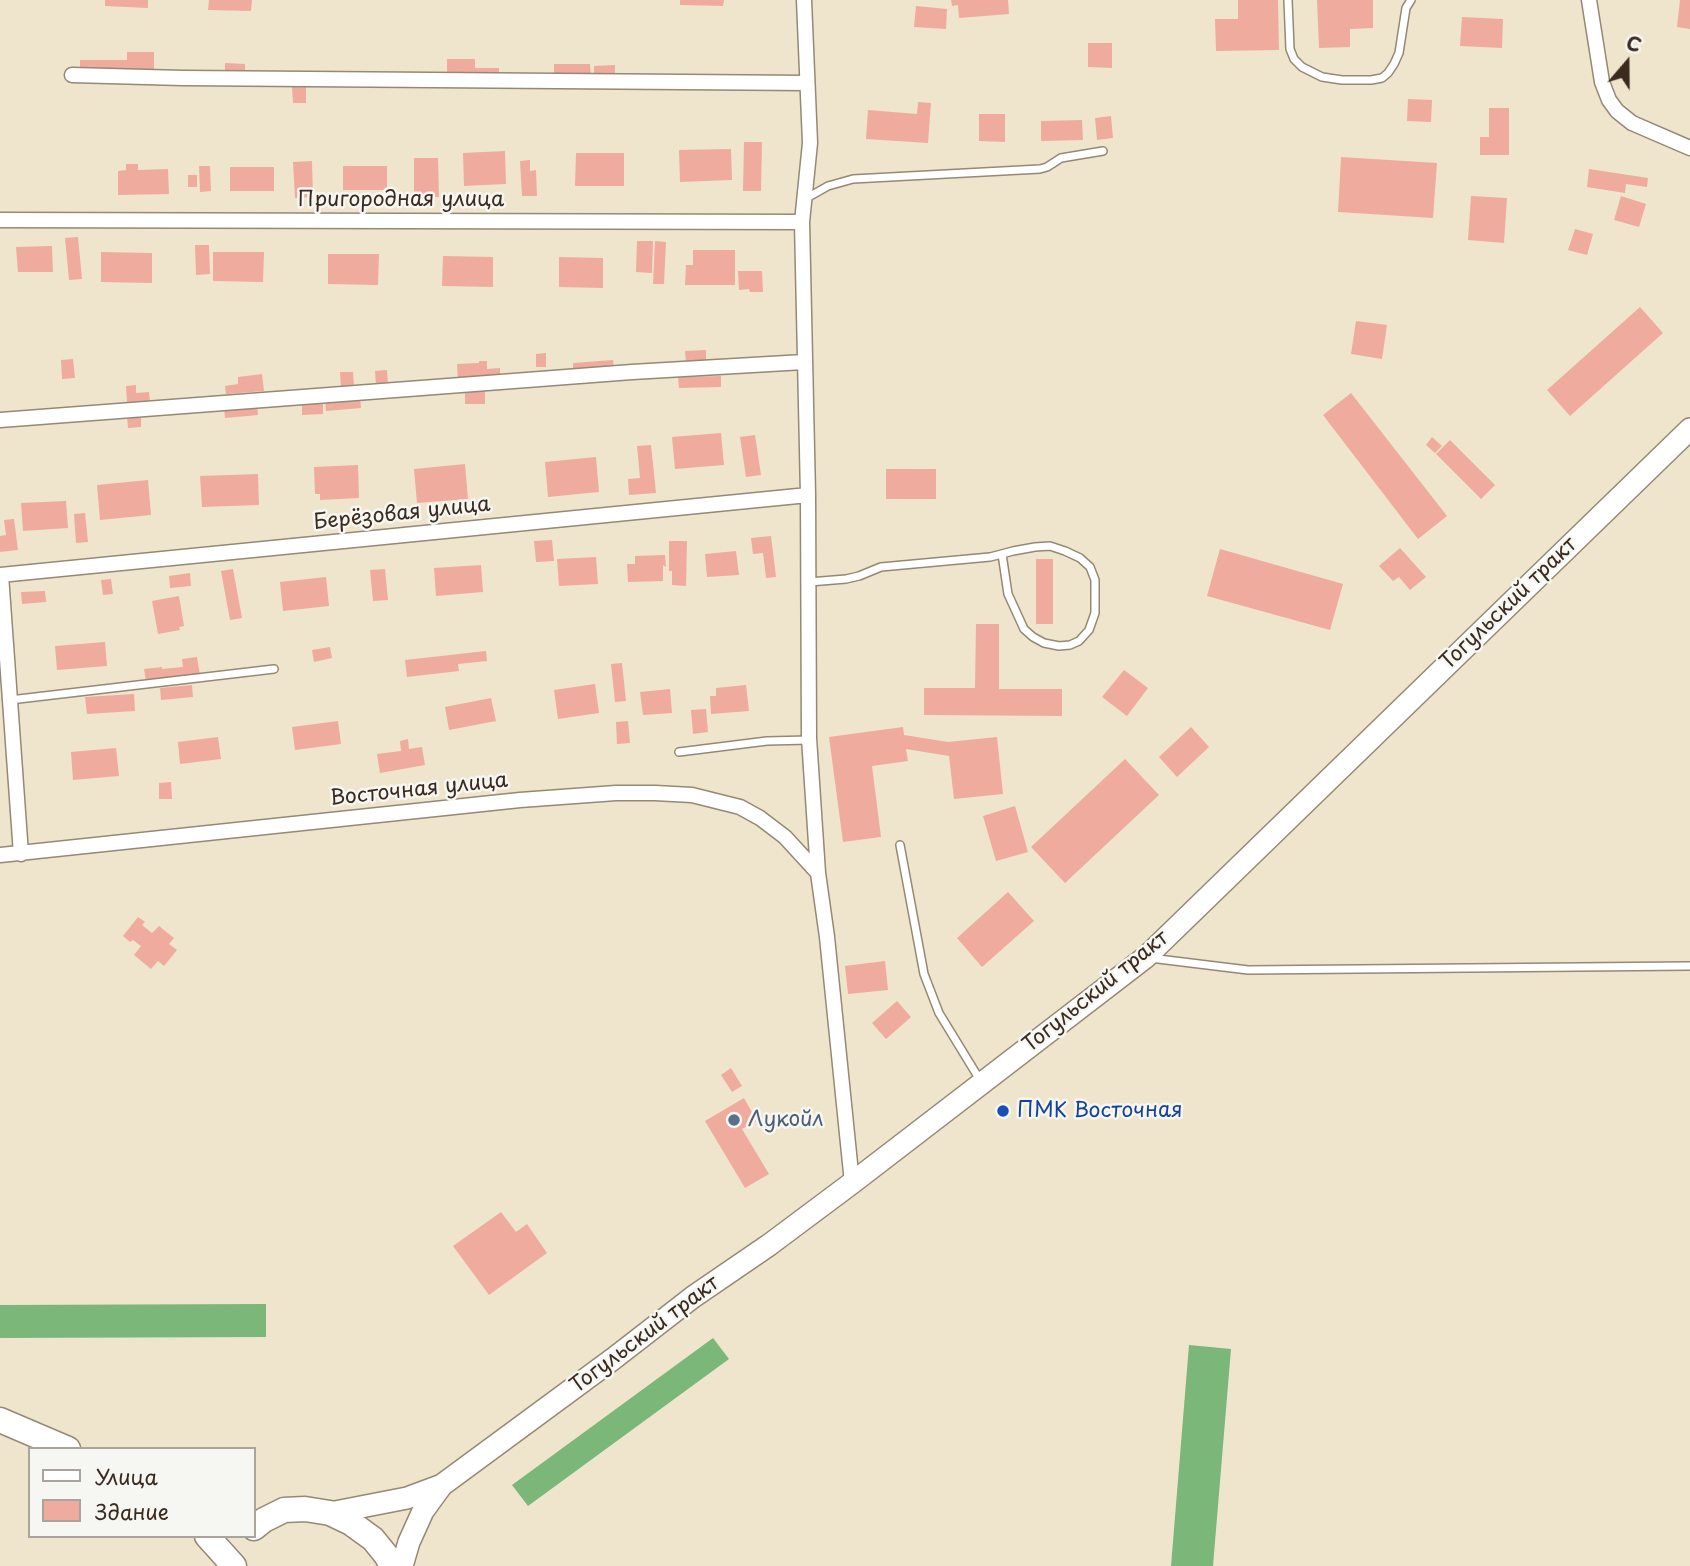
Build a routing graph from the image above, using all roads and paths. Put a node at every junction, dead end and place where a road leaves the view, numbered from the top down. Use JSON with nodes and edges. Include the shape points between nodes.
{"nodes":[{"id":1,"x":804,"y":0,"type":"edge"},
{"id":2,"x":1288,"y":0,"type":"edge"},
{"id":3,"x":1411,"y":0,"type":"edge"},
{"id":4,"x":1589,"y":0,"type":"edge"},
{"id":5,"x":72,"y":75,"type":"dead end"},
{"id":6,"x":807,"y":83,"type":"junction"},
{"id":7,"x":1690,"y":148,"type":"edge"},
{"id":8,"x":1103,"y":151,"type":"dead end"},
{"id":9,"x":804,"y":199,"type":"junction"},
{"id":10,"x":0,"y":220,"type":"edge"},
{"id":11,"x":802,"y":222,"type":"junction"},
{"id":12,"x":804,"y":362,"type":"junction"},
{"id":13,"x":0,"y":420,"type":"edge"},
{"id":14,"x":1690,"y":429,"type":"edge"},
{"id":15,"x":808,"y":495,"type":"junction"},
{"id":16,"x":1002,"y":554,"type":"junction"},
{"id":17,"x":1,"y":575,"type":"edge"},
{"id":18,"x":808,"y":582,"type":"junction"},
{"id":19,"x":274,"y":669,"type":"dead end"},
{"id":20,"x":10,"y":700,"type":"junction"},
{"id":21,"x":809,"y":740,"type":"junction"},
{"id":22,"x":679,"y":752,"type":"dead end"},
{"id":23,"x":900,"y":845,"type":"dead end"},
{"id":24,"x":21,"y":853,"type":"junction"},
{"id":25,"x":0,"y":855,"type":"edge"},
{"id":26,"x":818,"y":873,"type":"junction"},
{"id":27,"x":1146,"y":957,"type":"junction"},
{"id":28,"x":1690,"y":966,"type":"edge"},
{"id":29,"x":982,"y":1083,"type":"junction"},
{"id":30,"x":852,"y":1183,"type":"junction"},
{"id":31,"x":0,"y":1419,"type":"edge"},
{"id":32,"x":63,"y":1447,"type":"edge"},
{"id":33,"x":442,"y":1485,"type":"junction"},
{"id":34,"x":256,"y":1507,"type":"edge"},
{"id":35,"x":284,"y":1510,"type":"junction"},
{"id":36,"x":330,"y":1513,"type":"junction"},
{"id":37,"x":256,"y":1526,"type":"edge"},
{"id":38,"x":208,"y":1538,"type":"edge"},
{"id":39,"x":247,"y":1538,"type":"edge"},
{"id":40,"x":234,"y":1566,"type":"edge"},
{"id":41,"x":239,"y":1566,"type":"edge"},
{"id":42,"x":392,"y":1566,"type":"edge"},
{"id":43,"x":402,"y":1566,"type":"edge"}],
"edges":[{"from":1,"to":6,"type":"street"},
{"from":2,"to":3,"type":"lane","via":[[1294,60],[1322,77],[1342,80],[1371,80],[1388,73],[1399,53]]},
{"from":4,"to":7,"type":"street","via":[[1609,100],[1632,123]]},
{"from":5,"to":6,"type":"street"},
{"from":6,"to":9,"type":"street","via":[[810,143]]},
{"from":8,"to":9,"type":"lane","via":[[1062,158],[1040,169],[853,180]]},
{"from":9,"to":11,"type":"street"},
{"from":10,"to":11,"type":"street","name":"Пригородная улица"},
{"from":11,"to":12,"type":"street"},
{"from":12,"to":13,"type":"street"},
{"from":12,"to":15,"type":"street"},
{"from":14,"to":27,"type":"main road","name":"Тогульский тракт"},
{"from":15,"to":17,"type":"street","name":"Берёзовая улица"},
{"from":15,"to":18,"type":"street"},
{"from":16,"to":16,"type":"lane","via":[[1050,546],[1090,567],[1095,580],[1095,613],[1079,641],[1059,646],[1044,643],[1024,629],[1008,594]]},
{"from":16,"to":18,"type":"lane","via":[[881,567],[846,579]]},
{"from":17,"to":20,"type":"street"},
{"from":18,"to":21,"type":"street"},
{"from":19,"to":20,"type":"lane"},
{"from":20,"to":24,"type":"street"},
{"from":21,"to":22,"type":"lane"},
{"from":21,"to":26,"type":"street"},
{"from":23,"to":29,"type":"lane","via":[[924,974],[939,1013]]},
{"from":24,"to":25,"type":"street","name":"Восточная улица"},
{"from":24,"to":26,"type":"street","name":"Восточная улица","via":[[520,800],[654,793],[692,794],[740,807],[785,837]]},
{"from":26,"to":30,"type":"street"},
{"from":27,"to":28,"type":"lane","via":[[1248,970]]},
{"from":27,"to":29,"type":"main road","name":"Тогульский тракт"},
{"from":29,"to":30,"type":"main road","name":"Тогульский тракт"},
{"from":30,"to":33,"type":"main road","name":"Тогульский тракт"},
{"from":31,"to":32,"type":"highway"},
{"from":33,"to":36,"type":"main road","via":[[407,1498]]},
{"from":33,"to":43,"type":"main road","via":[[423,1511]]},
{"from":34,"to":35,"type":"highway"},
{"from":35,"to":36,"type":"highway"},
{"from":35,"to":37,"type":"highway"},
{"from":36,"to":42,"type":"highway","via":[[373,1539]]},
{"from":38,"to":40,"type":"highway"},
{"from":39,"to":41,"type":"highway"}]}
